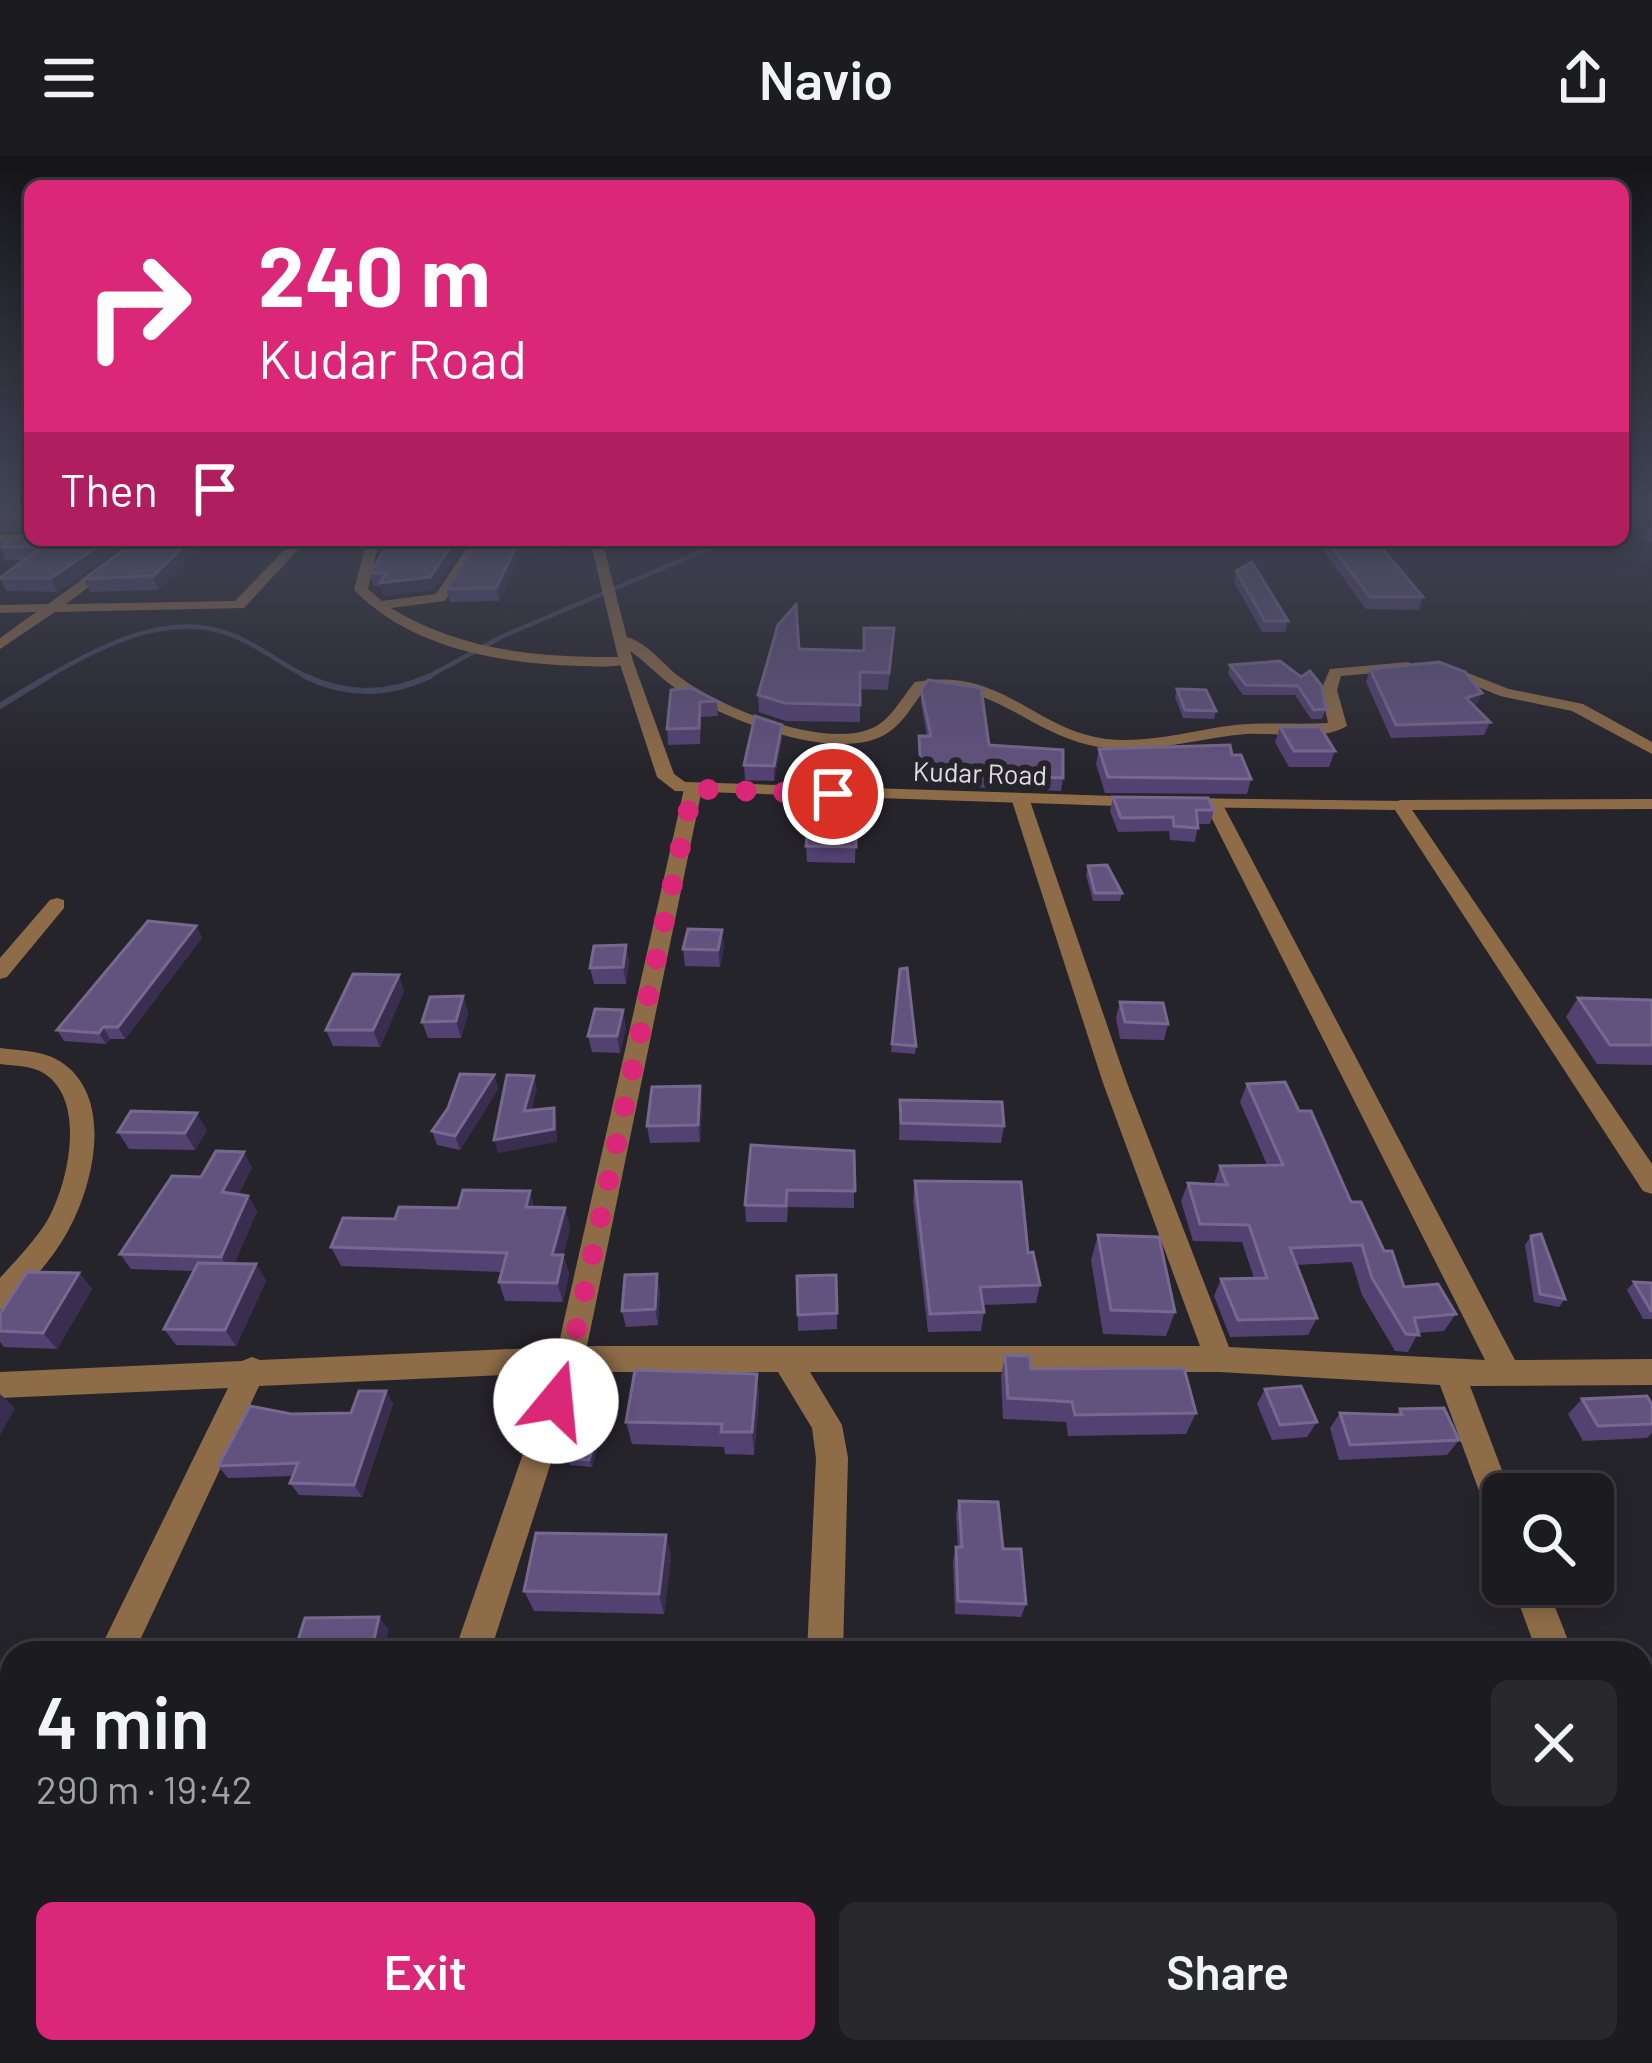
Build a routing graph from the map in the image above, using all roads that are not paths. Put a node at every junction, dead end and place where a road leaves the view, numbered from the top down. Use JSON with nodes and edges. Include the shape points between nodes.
{"nodes":[{"id":1,"x":69,"y":596,"type":"edge"},
{"id":2,"x":247,"y":596,"type":"edge"},
{"id":3,"x":369,"y":596,"type":"edge"},
{"id":4,"x":441,"y":596,"type":"edge"},
{"id":5,"x":610,"y":596,"type":"edge"},
{"id":6,"x":380,"y":604,"type":"junction"},
{"id":7,"x":53,"y":608,"type":"junction"},
{"id":8,"x":0,"y":609,"type":"edge"},
{"id":9,"x":621,"y":639,"type":"junction"},
{"id":10,"x":0,"y":645,"type":"edge"},
{"id":11,"x":626,"y":661,"type":"junction"},
{"id":12,"x":1652,"y":749,"type":"edge"},
{"id":13,"x":693,"y":789,"type":"junction"},
{"id":14,"x":1021,"y":801,"type":"junction"},
{"id":15,"x":1213,"y":803,"type":"junction"},
{"id":16,"x":1652,"y":804,"type":"edge"},
{"id":17,"x":1400,"y":805,"type":"junction"},
{"id":18,"x":57,"y":904,"type":"dead end"},
{"id":19,"x":0,"y":972,"type":"edge"},
{"id":20,"x":0,"y":1056,"type":"edge"},
{"id":21,"x":1652,"y":1184,"type":"edge"},
{"id":22,"x":0,"y":1298,"type":"edge"},
{"id":23,"x":570,"y":1359,"type":"junction"},
{"id":24,"x":786,"y":1359,"type":"junction"},
{"id":25,"x":1219,"y":1359,"type":"junction"},
{"id":26,"x":252,"y":1370,"type":"junction"},
{"id":27,"x":1507,"y":1372,"type":"junction"},
{"id":28,"x":1652,"y":1372,"type":"edge"},
{"id":29,"x":1450,"y":1373,"type":"junction"},
{"id":30,"x":0,"y":1385,"type":"edge"},
{"id":31,"x":1487,"y":1473,"type":"edge"},
{"id":32,"x":1537,"y":1605,"type":"edge"},
{"id":33,"x":122,"y":1641,"type":"edge"},
{"id":34,"x":476,"y":1641,"type":"edge"},
{"id":35,"x":825,"y":1641,"type":"edge"},
{"id":36,"x":1550,"y":1641,"type":"edge"}],
"edges":[{"from":1,"to":7,"type":"street"},
{"from":2,"to":7,"type":"street","via":[[239,605]]},
{"from":3,"to":6,"type":"street"},
{"from":4,"to":6,"type":"street"},
{"from":5,"to":9,"type":"street"},
{"from":6,"to":11,"type":"street","via":[[473,650],[550,662]]},
{"from":7,"to":8,"type":"street"},
{"from":7,"to":10,"type":"street"},
{"from":9,"to":11,"type":"street"},
{"from":9,"to":12,"type":"street","via":[[722,706],[823,738],[879,733],[920,685],[968,680],[1102,742],[1322,729],[1339,726],[1330,690],[1335,672],[1429,665],[1505,693],[1576,707]]},
{"from":11,"to":13,"type":"street","via":[[666,777]]},
{"from":13,"to":14,"type":"street","name":"Kudar Road"},
{"from":13,"to":23,"type":"street"},
{"from":14,"to":15,"type":"street","name":"Kudar Road"},
{"from":14,"to":25,"type":"street"},
{"from":15,"to":17,"type":"street","name":"Kudar Road"},
{"from":15,"to":27,"type":"street"},
{"from":16,"to":17,"type":"street","name":"Kudar Road"},
{"from":17,"to":21,"type":"street"},
{"from":18,"to":19,"type":"street"},
{"from":20,"to":22,"type":"street","via":[[39,1060],[59,1074],[83,1133],[79,1177],[59,1224]]},
{"from":23,"to":24,"type":"street"},
{"from":23,"to":26,"type":"street"},
{"from":23,"to":34,"type":"street"},
{"from":24,"to":25,"type":"street"},
{"from":24,"to":35,"type":"street","via":[[827,1424],[832,1458]]},
{"from":25,"to":29,"type":"street"},
{"from":26,"to":30,"type":"street"},
{"from":26,"to":33,"type":"street"},
{"from":27,"to":28,"type":"street"},
{"from":27,"to":29,"type":"street"},
{"from":29,"to":31,"type":"street"},
{"from":32,"to":36,"type":"street"}]}
